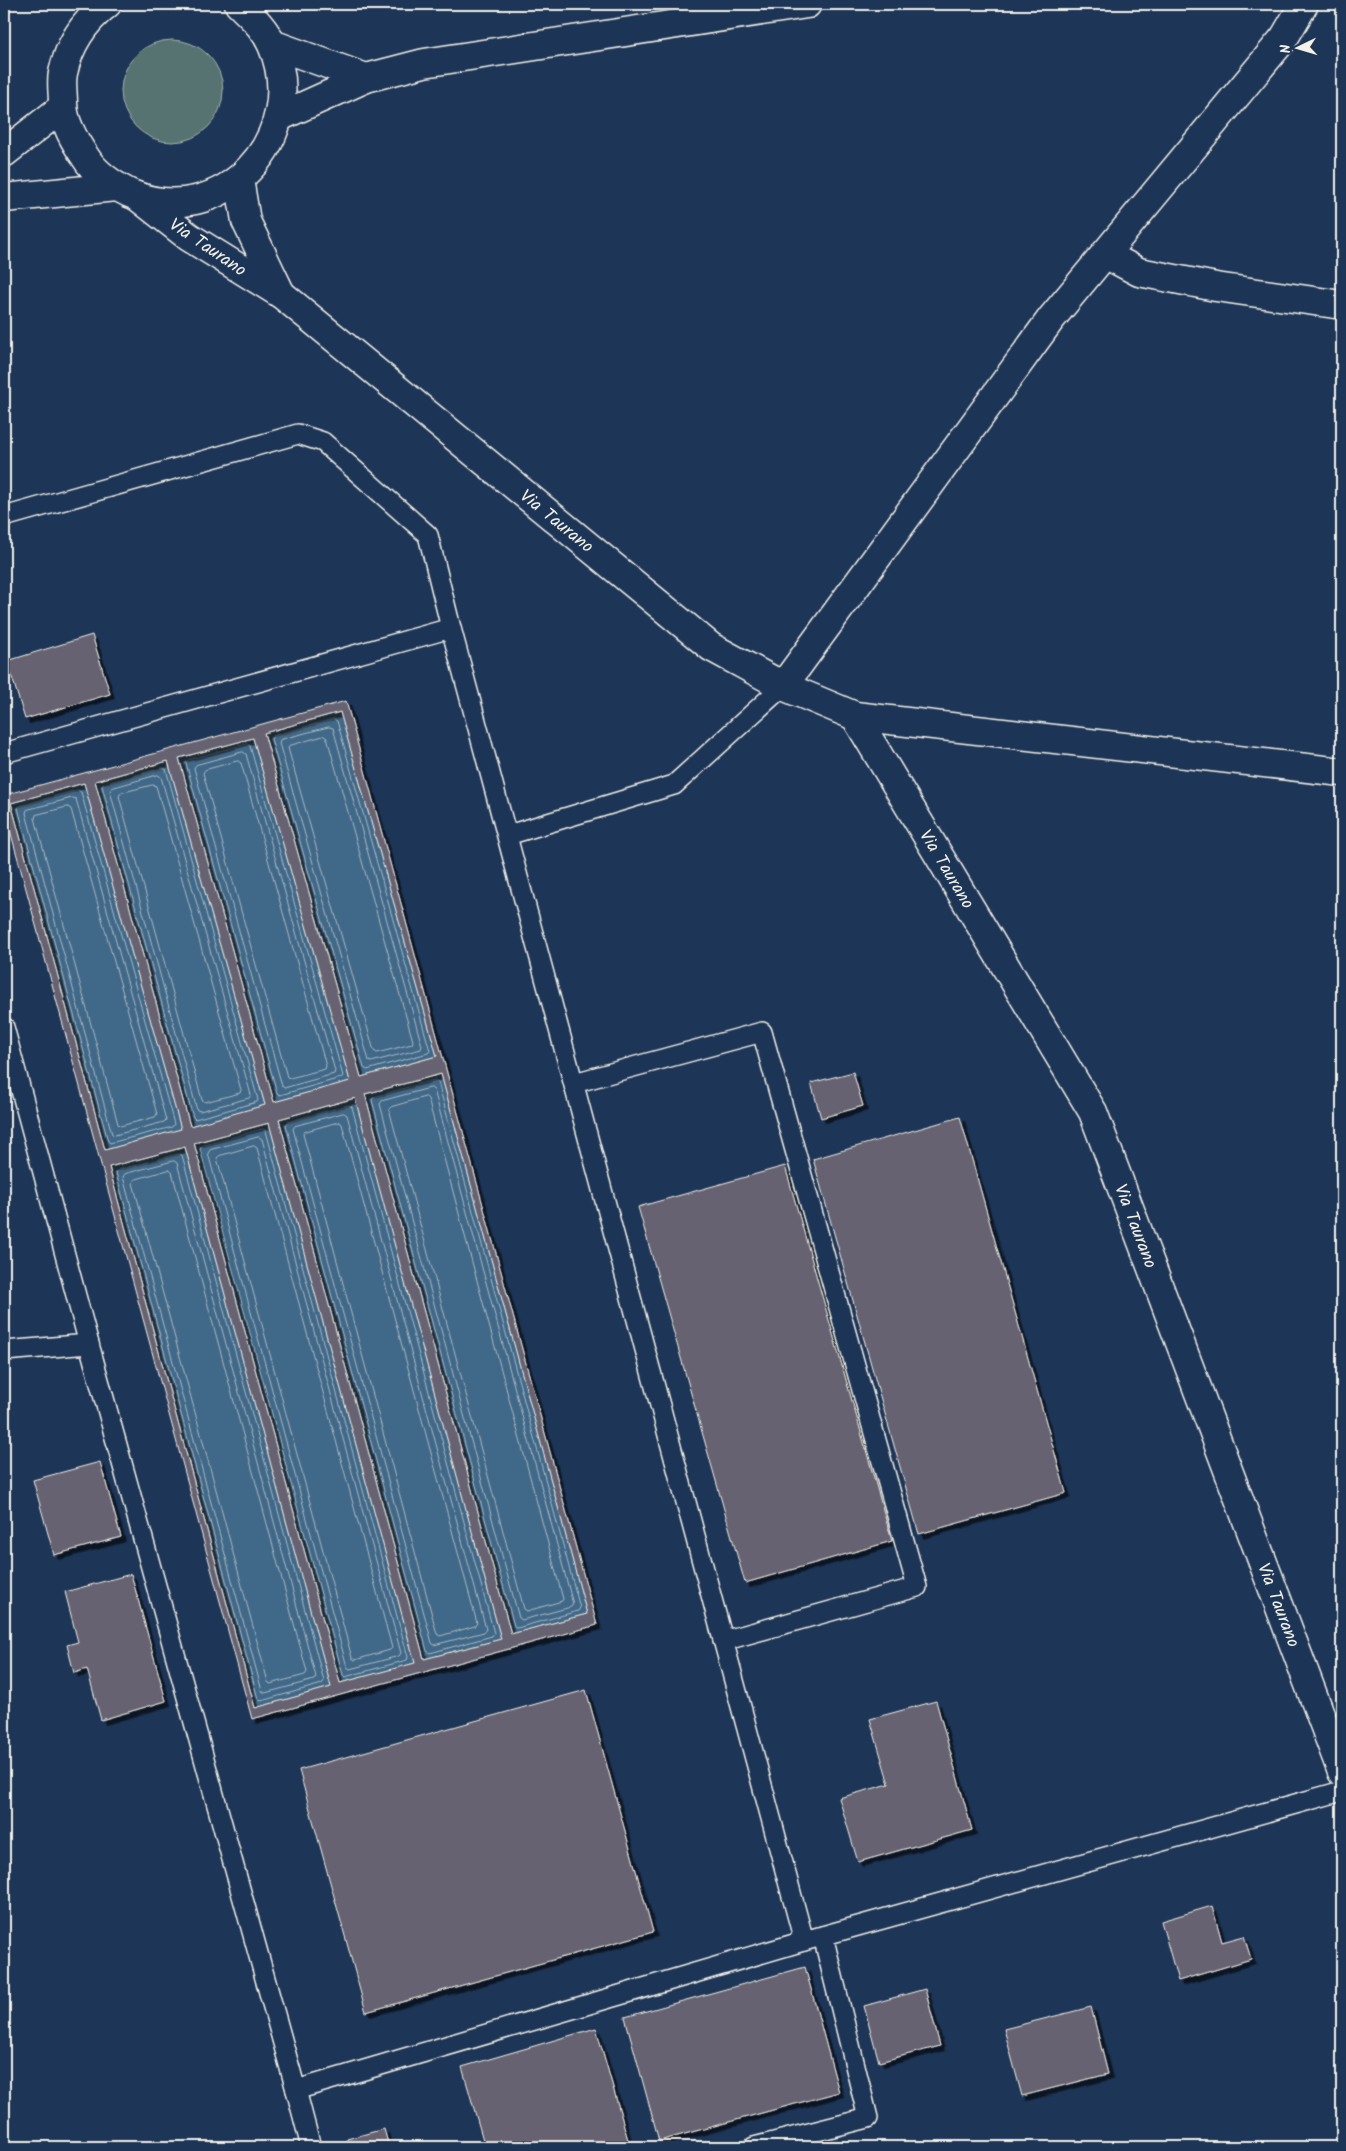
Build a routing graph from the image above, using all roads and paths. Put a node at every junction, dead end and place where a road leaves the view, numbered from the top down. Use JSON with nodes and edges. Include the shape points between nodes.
{"nodes":[{"id":1,"x":106,"y":4,"type":"edge"},
{"id":2,"x":239,"y":4,"type":"edge"},
{"id":3,"x":807,"y":4,"type":"edge"},
{"id":4,"x":1304,"y":4,"type":"edge"},
{"id":5,"x":272,"y":44,"type":"junction"},
{"id":6,"x":366,"y":78,"type":"junction"},
{"id":7,"x":63,"y":106,"type":"junction"},
{"id":8,"x":279,"y":117,"type":"junction"},
{"id":9,"x":4,"y":153,"type":"edge"},
{"id":10,"x":240,"y":179,"type":"junction"},
{"id":11,"x":127,"y":192,"type":"junction"},
{"id":12,"x":4,"y":198,"type":"edge"},
{"id":13,"x":1105,"y":254,"type":"junction"},
{"id":14,"x":281,"y":294,"type":"junction"},
{"id":15,"x":1342,"y":304,"type":"edge"},
{"id":16,"x":4,"y":517,"type":"edge"},
{"id":17,"x":451,"y":628,"type":"junction"},
{"id":18,"x":783,"y":686,"type":"junction"},
{"id":19,"x":855,"y":716,"type":"junction"},
{"id":20,"x":4,"y":754,"type":"edge"},
{"id":21,"x":1342,"y":772,"type":"edge"},
{"id":22,"x":508,"y":836,"type":"junction"},
{"id":23,"x":4,"y":1027,"type":"edge"},
{"id":24,"x":574,"y":1083,"type":"junction"},
{"id":25,"x":89,"y":1344,"type":"junction"},
{"id":26,"x":4,"y":1351,"type":"edge"},
{"id":27,"x":723,"y":1641,"type":"junction"},
{"id":28,"x":1342,"y":1772,"type":"edge"},
{"id":29,"x":1342,"y":1791,"type":"edge"},
{"id":30,"x":823,"y":1936,"type":"junction"},
{"id":31,"x":804,"y":1941,"type":"junction"},
{"id":32,"x":296,"y":2090,"type":"junction"},
{"id":33,"x":311,"y":2147,"type":"edge"},
{"id":34,"x":754,"y":2147,"type":"edge"}],
"edges":[{"from":1,"to":7,"type":"street","name":"Via Taurano","via":[[92,15],[74,42],[63,74]]},
{"from":2,"to":5,"type":"street","via":[[257,21]]},
{"from":3,"to":6,"type":"street","via":[[424,63]]},
{"from":4,"to":13,"type":"street","via":[[1284,38]]},
{"from":5,"to":6,"type":"street"},
{"from":5,"to":8,"type":"street","via":[[282,80]]},
{"from":6,"to":8,"type":"street"},
{"from":7,"to":9,"type":"street"},
{"from":7,"to":11,"type":"street","name":"Via Taurano","via":[[72,138],[91,166]]},
{"from":8,"to":10,"type":"street","via":[[271,140],[258,161]]},
{"from":10,"to":11,"type":"street","via":[[217,192],[191,200],[164,202]]},
{"from":10,"to":14,"type":"street","name":"Via Taurano","via":[[246,221]]},
{"from":11,"to":12,"type":"street"},
{"from":11,"to":14,"type":"street","name":"Via Taurano","via":[[189,238]]},
{"from":13,"to":15,"type":"street","via":[[1139,272],[1216,287]]},
{"from":13,"to":18,"type":"street","via":[[1051,319]]},
{"from":14,"to":18,"type":"street","name":"Via Taurano","via":[[711,648]]},
{"from":16,"to":17,"type":"lane","via":[[298,434],[324,442],[428,535]]},
{"from":17,"to":20,"type":"lane"},
{"from":17,"to":22,"type":"lane"},
{"from":18,"to":19,"type":"street","name":"Via Taurano"},
{"from":18,"to":22,"type":"lane","via":[[674,785]]},
{"from":19,"to":21,"type":"street","name":"Via Taurano"},
{"from":19,"to":28,"type":"street","name":"Via Taurano","via":[[1093,1112]]},
{"from":22,"to":24,"type":"lane"},
{"from":23,"to":25,"type":"lane"},
{"from":24,"to":27,"type":"lane"},
{"from":24,"to":27,"type":"lane","via":[[762,1032],[917,1587]]},
{"from":25,"to":26,"type":"lane"},
{"from":25,"to":32,"type":"lane"},
{"from":27,"to":31,"type":"lane"},
{"from":29,"to":30,"type":"lane"},
{"from":30,"to":31,"type":"lane"},
{"from":30,"to":34,"type":"lane","via":[[868,2118]]},
{"from":31,"to":32,"type":"lane"},
{"from":32,"to":33,"type":"lane"}]}
